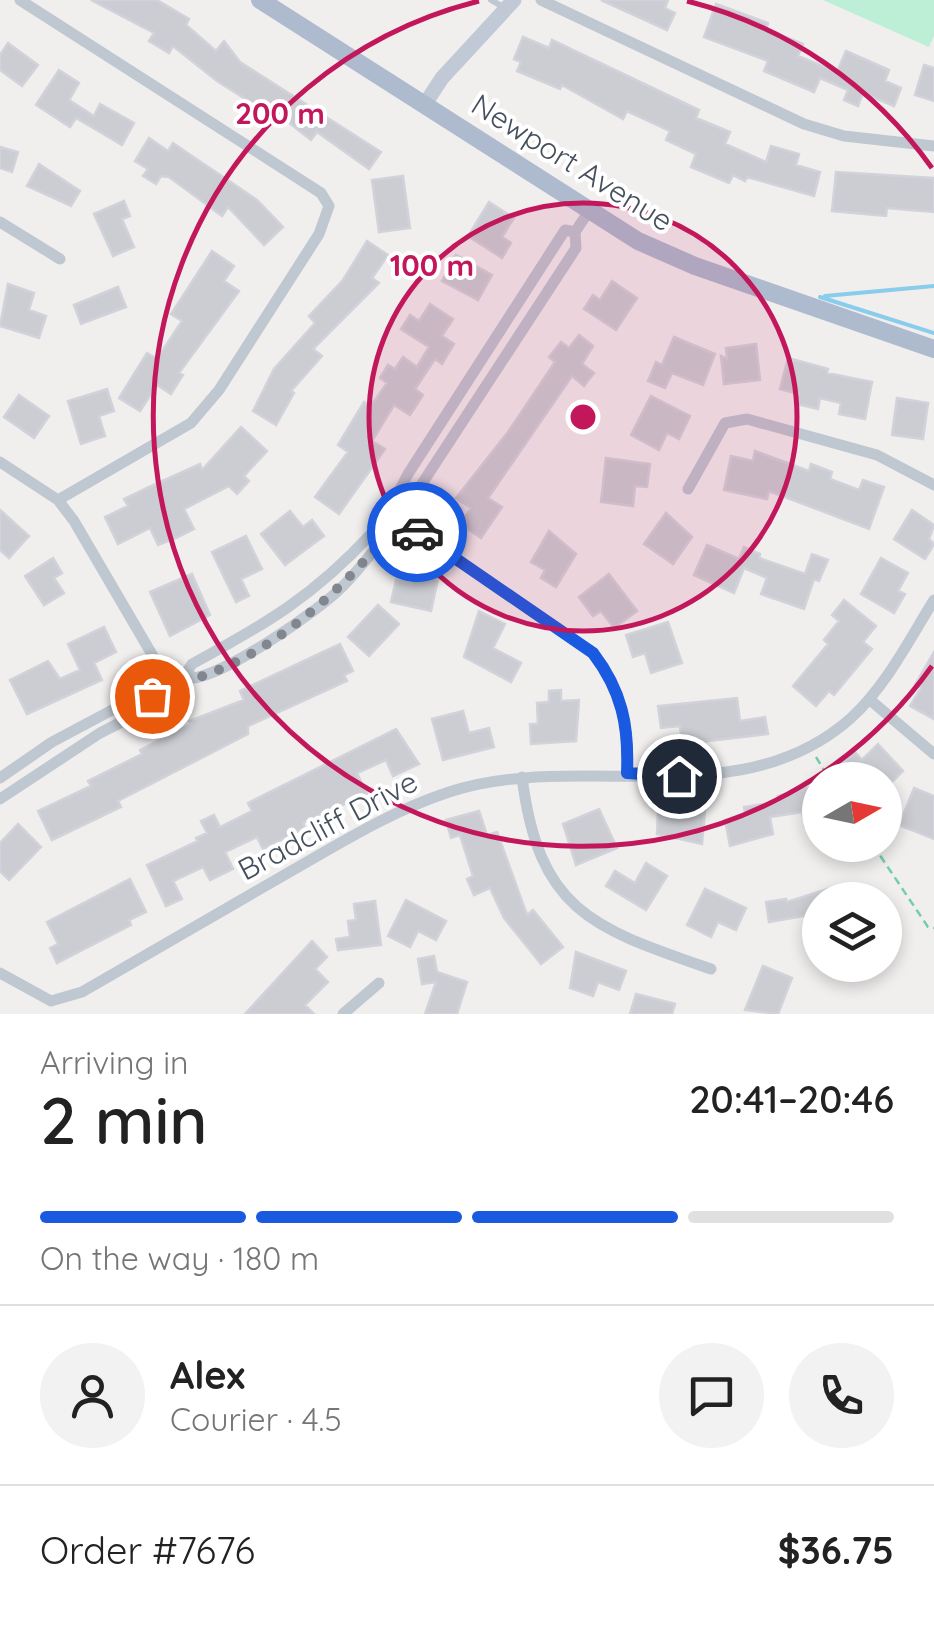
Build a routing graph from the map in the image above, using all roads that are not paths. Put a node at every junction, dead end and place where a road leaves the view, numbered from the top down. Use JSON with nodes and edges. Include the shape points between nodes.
{"nodes":[{"id":1,"x":20,"y":0,"type":"edge"},
{"id":2,"x":260,"y":0,"type":"edge"},
{"id":3,"x":491,"y":0,"type":"edge"},
{"id":4,"x":541,"y":0,"type":"edge"},
{"id":5,"x":510,"y":4,"type":"edge"},
{"id":6,"x":424,"y":104,"type":"junction"},
{"id":7,"x":934,"y":146,"type":"edge"},
{"id":8,"x":590,"y":211,"type":"junction"},
{"id":9,"x":0,"y":222,"type":"edge"},
{"id":10,"x":60,"y":259,"type":"dead end"},
{"id":11,"x":934,"y":349,"type":"edge"},
{"id":12,"x":0,"y":462,"type":"edge"},
{"id":13,"x":934,"y":485,"type":"edge"},
{"id":14,"x":688,"y":490,"type":"dead end"},
{"id":15,"x":58,"y":500,"type":"junction"},
{"id":16,"x":392,"y":515,"type":"junction"},
{"id":17,"x":934,"y":600,"type":"edge"},
{"id":18,"x":171,"y":686,"type":"junction"},
{"id":19,"x":152,"y":696,"type":"junction"},
{"id":20,"x":869,"y":698,"type":"junction"},
{"id":21,"x":934,"y":754,"type":"edge"},
{"id":22,"x":627,"y":773,"type":"junction"},
{"id":23,"x":522,"y":777,"type":"junction"},
{"id":24,"x":0,"y":778,"type":"edge"},
{"id":25,"x":0,"y":799,"type":"edge"},
{"id":26,"x":711,"y":970,"type":"dead end"},
{"id":27,"x":0,"y":973,"type":"edge"},
{"id":28,"x":379,"y":983,"type":"dead end"},
{"id":29,"x":342,"y":1014,"type":"edge"}],
"edges":[{"from":1,"to":15,"type":"street","via":[[321,194],[329,206],[327,221],[191,423]]},
{"from":2,"to":6,"type":"main road","name":"Newport Avenue"},
{"from":3,"to":5,"type":"lane"},
{"from":4,"to":7,"type":"street","via":[[804,124],[844,136]]},
{"from":5,"to":6,"type":"street"},
{"from":6,"to":8,"type":"main road","name":"Newport Avenue"},
{"from":8,"to":11,"type":"main road","name":"Newport Avenue","via":[[695,266]]},
{"from":8,"to":16,"type":"street","via":[[550,253],[408,474]]},
{"from":9,"to":10,"type":"street"},
{"from":12,"to":15,"type":"street"},
{"from":13,"to":14,"type":"street","via":[[877,455],[747,419],[725,423]]},
{"from":15,"to":18,"type":"street"},
{"from":16,"to":18,"type":"street","via":[[320,588],[192,664],[190,676]]},
{"from":16,"to":22,"type":"street","via":[[593,653],[622,704]]},
{"from":17,"to":20,"type":"street","name":"Bradcliff Drive"},
{"from":18,"to":19,"type":"street"},
{"from":19,"to":24,"type":"street","via":[[146,692],[68,734]]},
{"from":19,"to":25,"type":"street","via":[[149,708]]},
{"from":20,"to":21,"type":"street"},
{"from":20,"to":22,"type":"street","name":"Bradcliff Drive","via":[[810,747],[731,774]]},
{"from":22,"to":23,"type":"street","name":"Bradcliff Drive"},
{"from":23,"to":26,"type":"street","via":[[538,857],[573,905],[608,930]]},
{"from":23,"to":27,"type":"street","name":"Bradcliff Drive","via":[[406,808],[82,992],[51,1001]]},
{"from":28,"to":29,"type":"street"}]}
